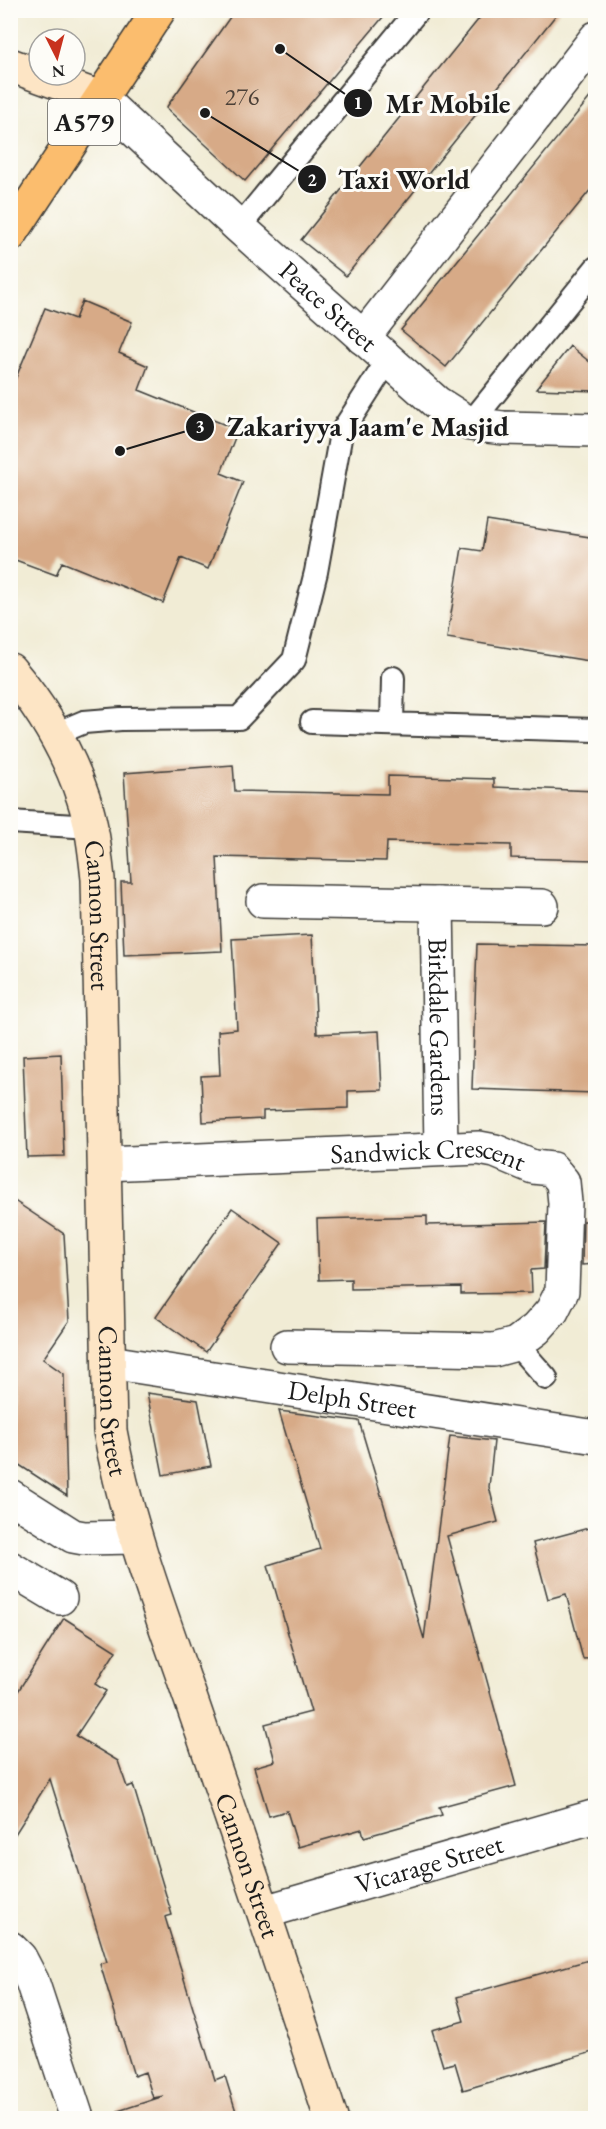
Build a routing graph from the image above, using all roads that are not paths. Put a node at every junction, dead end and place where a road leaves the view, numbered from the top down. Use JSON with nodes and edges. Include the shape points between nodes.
{"nodes":[{"id":1,"x":159,"y":10,"type":"edge"},
{"id":2,"x":418,"y":10,"type":"edge"},
{"id":3,"x":596,"y":38,"type":"edge"},
{"id":4,"x":10,"y":65,"type":"edge"},
{"id":5,"x":100,"y":98,"type":"junction"},
{"id":6,"x":239,"y":227,"type":"junction"},
{"id":7,"x":10,"y":235,"type":"edge"},
{"id":8,"x":596,"y":268,"type":"edge"},
{"id":9,"x":363,"y":338,"type":"junction"},
{"id":10,"x":388,"y":360,"type":"junction"},
{"id":11,"x":470,"y":424,"type":"junction"},
{"id":12,"x":596,"y":430,"type":"edge"},
{"id":13,"x":10,"y":670,"type":"edge"},
{"id":14,"x":393,"y":678,"type":"dead end"},
{"id":15,"x":312,"y":722,"type":"dead end"},
{"id":16,"x":392,"y":724,"type":"junction"},
{"id":17,"x":596,"y":730,"type":"edge"},
{"id":18,"x":53,"y":735,"type":"junction"},
{"id":19,"x":10,"y":822,"type":"edge"},
{"id":20,"x":91,"y":827,"type":"junction"},
{"id":21,"x":263,"y":901,"type":"dead end"},
{"id":22,"x":437,"y":904,"type":"junction"},
{"id":23,"x":542,"y":906,"type":"dead end"},
{"id":24,"x":441,"y":1149,"type":"junction"},
{"id":25,"x":105,"y":1164,"type":"junction"},
{"id":26,"x":516,"y":1344,"type":"junction"},
{"id":27,"x":287,"y":1346,"type":"dead end"},
{"id":28,"x":109,"y":1362,"type":"junction"},
{"id":29,"x":546,"y":1378,"type":"dead end"},
{"id":30,"x":596,"y":1437,"type":"edge"},
{"id":31,"x":10,"y":1496,"type":"edge"},
{"id":32,"x":135,"y":1537,"type":"junction"},
{"id":33,"x":15,"y":1581,"type":"edge"},
{"id":34,"x":60,"y":1598,"type":"dead end"},
{"id":35,"x":596,"y":1816,"type":"edge"},
{"id":36,"x":264,"y":1912,"type":"junction"},
{"id":37,"x":10,"y":1948,"type":"edge"},
{"id":38,"x":77,"y":2118,"type":"edge"},
{"id":39,"x":331,"y":2118,"type":"edge"}],
"edges":[{"from":1,"to":5,"type":"main road","number":"A579"},
{"from":2,"to":6,"type":"lane"},
{"from":3,"to":9,"type":"street"},
{"from":4,"to":5,"type":"street"},
{"from":5,"to":6,"type":"street","name":"Peace Street"},
{"from":5,"to":7,"type":"main road","number":"A579"},
{"from":6,"to":9,"type":"street","name":"Peace Street"},
{"from":8,"to":11,"type":"lane"},
{"from":9,"to":10,"type":"street","name":"Peace Street"},
{"from":10,"to":11,"type":"street","name":"Peace Street","via":[[437,403]]},
{"from":10,"to":18,"type":"lane","via":[[341,433],[316,572],[294,660],[239,718],[121,718],[84,722]]},
{"from":11,"to":12,"type":"street","name":"Peace Street"},
{"from":13,"to":18,"type":"street","name":"Cannon Street","via":[[26,688]]},
{"from":14,"to":16,"type":"lane"},
{"from":15,"to":16,"type":"lane"},
{"from":16,"to":17,"type":"lane"},
{"from":18,"to":20,"type":"street","name":"Cannon Street","via":[[84,797]]},
{"from":19,"to":20,"type":"lane"},
{"from":20,"to":25,"type":"street","name":"Cannon Street","via":[[98,879]]},
{"from":21,"to":22,"type":"street","name":"Birkdale Gardens"},
{"from":22,"to":23,"type":"street","name":"Birkdale Gardens"},
{"from":22,"to":24,"type":"street","name":"Birkdale Gardens"},
{"from":24,"to":25,"type":"street","name":"Sandwick Crescent"},
{"from":24,"to":26,"type":"street","name":"Sandwick Crescent","via":[[495,1150],[533,1167],[552,1169],[563,1182],[562,1291],[552,1311]]},
{"from":25,"to":28,"type":"street","name":"Cannon Street"},
{"from":26,"to":27,"type":"street","name":"Sandwick Crescent","via":[[494,1350]]},
{"from":26,"to":29,"type":"lane"},
{"from":28,"to":30,"type":"street","name":"Delph Street"},
{"from":28,"to":32,"type":"street","name":"Cannon Street","via":[[110,1431]]},
{"from":31,"to":32,"type":"street","via":[[73,1536]]},
{"from":32,"to":36,"type":"street","name":"Cannon Street"},
{"from":33,"to":34,"type":"street"},
{"from":35,"to":36,"type":"street","name":"Vicarage Street"},
{"from":36,"to":39,"type":"street","name":"Cannon Street"},
{"from":37,"to":38,"type":"street","via":[[32,1980]]}]}
